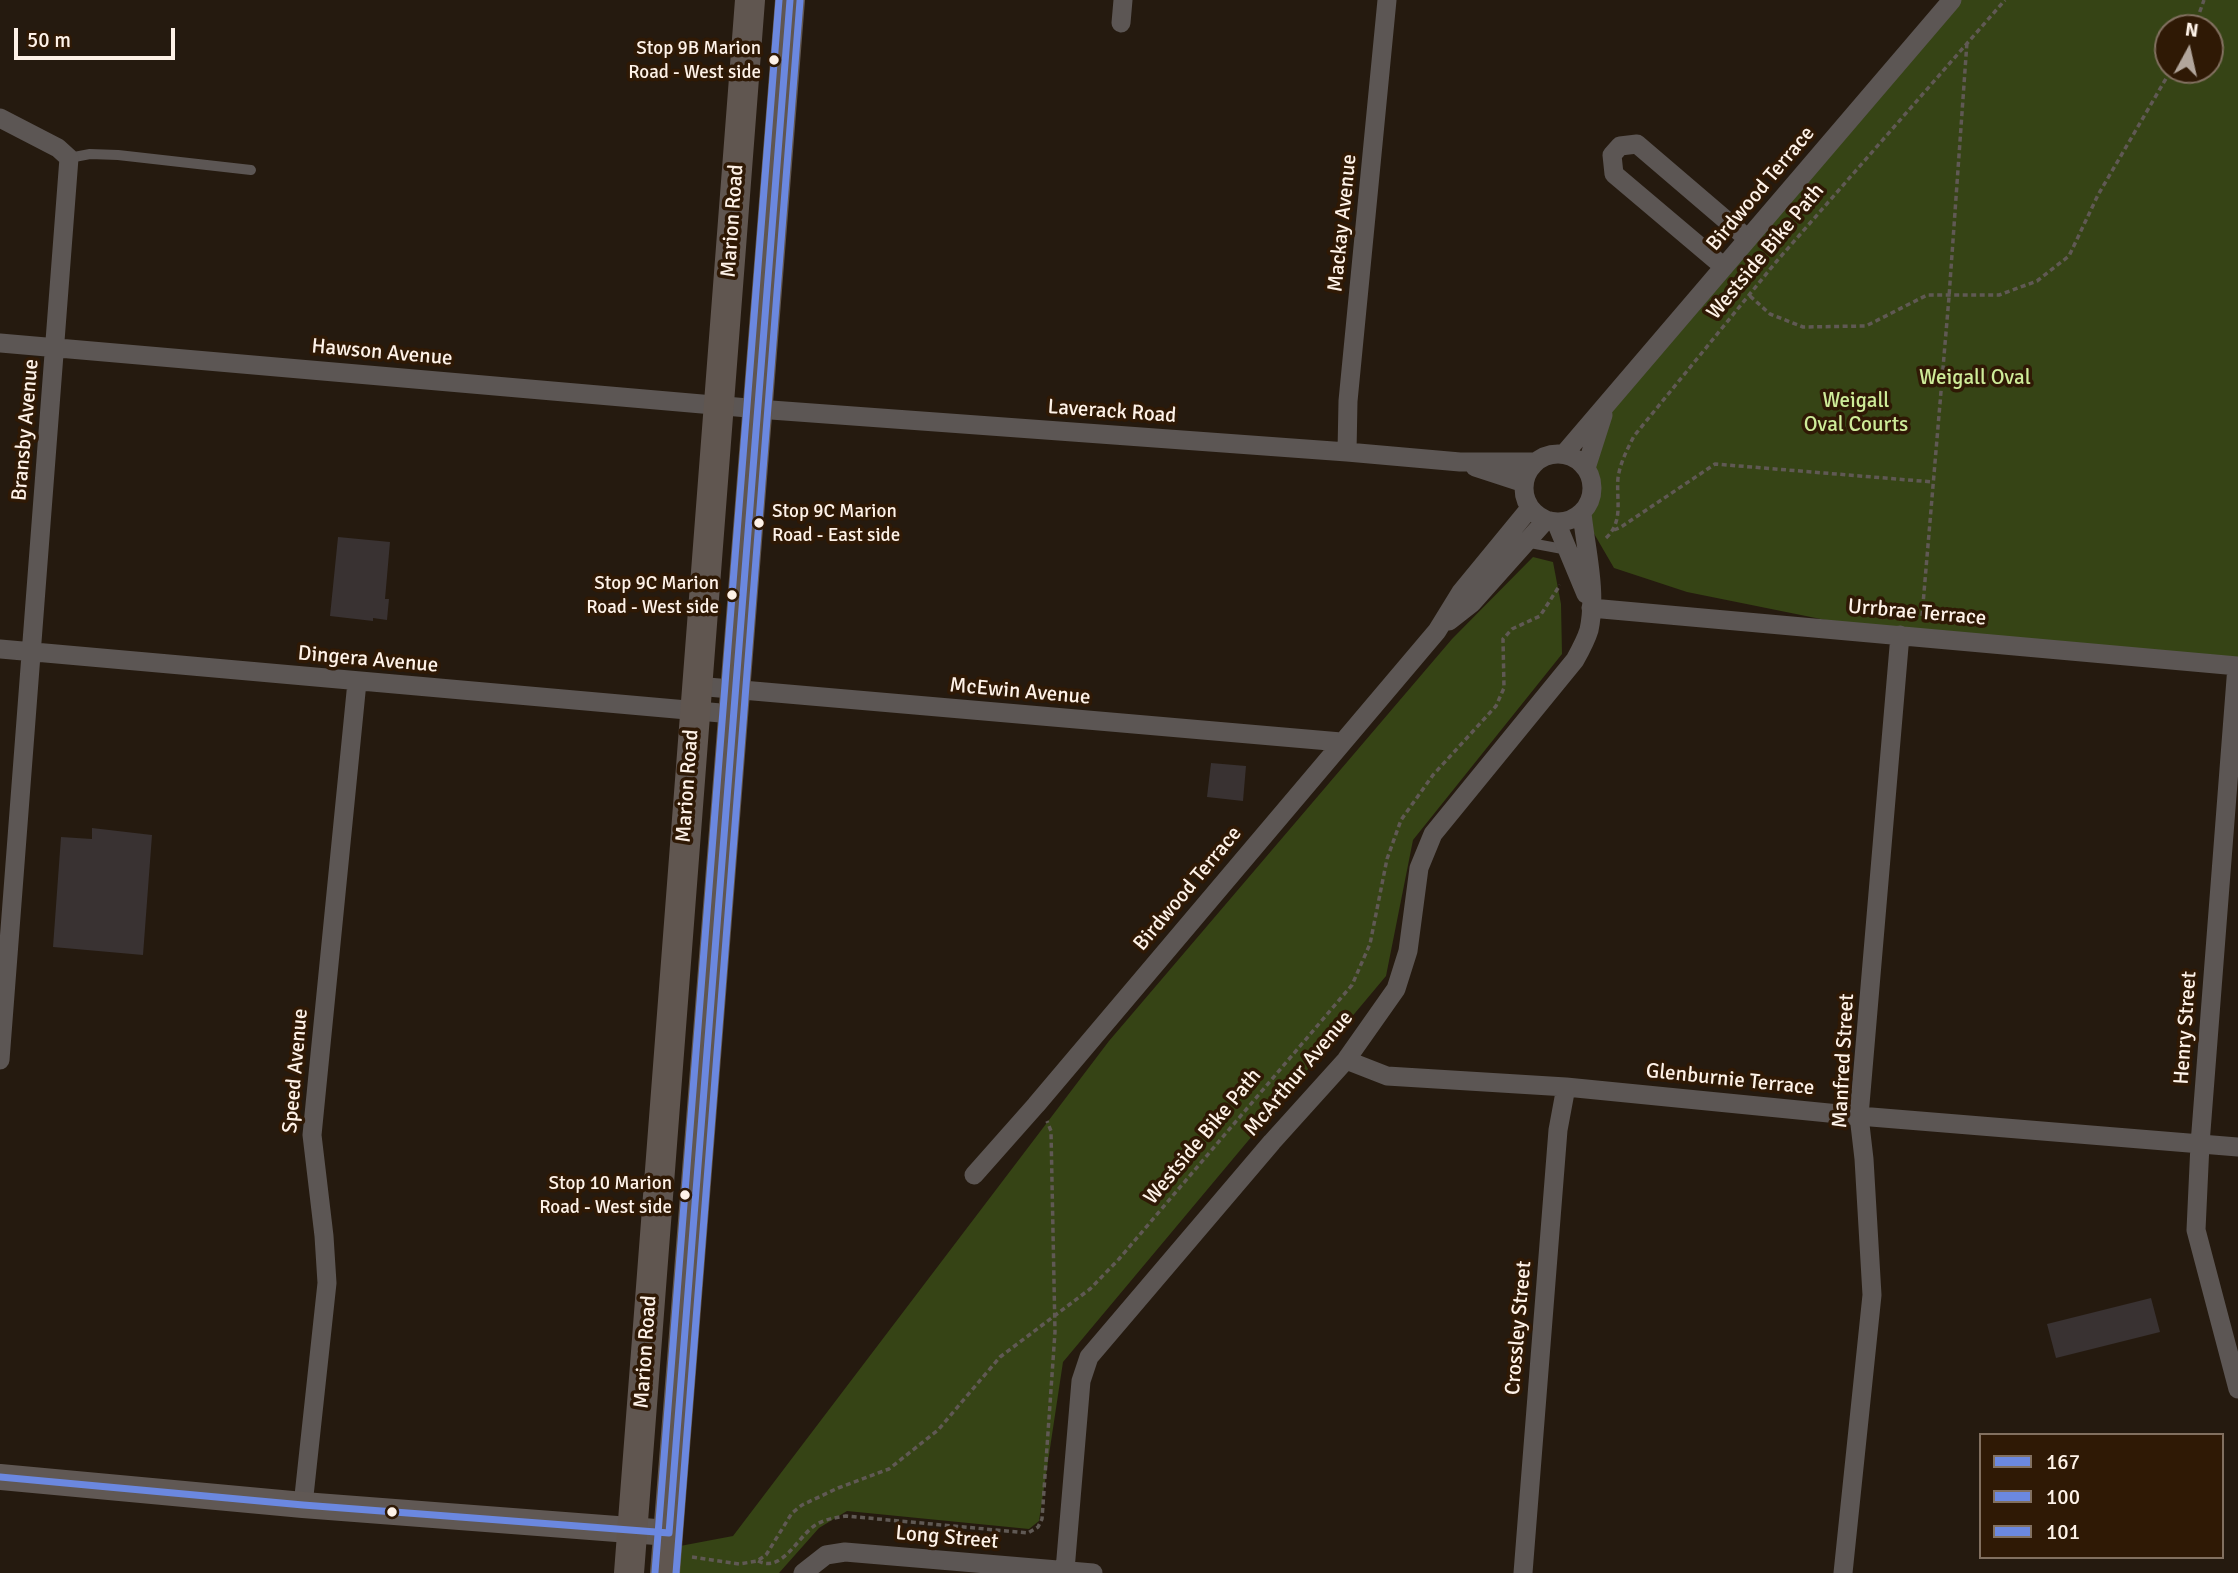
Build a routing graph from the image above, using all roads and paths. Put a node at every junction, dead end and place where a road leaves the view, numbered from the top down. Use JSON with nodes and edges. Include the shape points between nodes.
{"nodes":[{"id":1,"x":750,"y":0,"type":"edge"},
{"id":2,"x":790,"y":0,"type":"edge"},
{"id":3,"x":1123,"y":0,"type":"edge"},
{"id":4,"x":1387,"y":0,"type":"edge"},
{"id":5,"x":1952,"y":0,"type":"edge"},
{"id":6,"x":2005,"y":0,"type":"edge"},
{"id":7,"x":1121,"y":23,"type":"dead end"},
{"id":8,"x":1967,"y":41,"type":"junction"},
{"id":9,"x":2163,"y":84,"type":"edge"},
{"id":10,"x":0,"y":118,"type":"edge"},
{"id":11,"x":69,"y":158,"type":"junction"},
{"id":12,"x":251,"y":170,"type":"dead end"},
{"id":13,"x":1748,"y":239,"type":"junction"},
{"id":14,"x":1724,"y":267,"type":"junction"},
{"id":15,"x":1750,"y":296,"type":"junction"},
{"id":16,"x":1949,"y":297,"type":"junction"},
{"id":17,"x":0,"y":343,"type":"edge"},
{"id":18,"x":56,"y":348,"type":"junction"},
{"id":19,"x":719,"y":406,"type":"junction"},
{"id":20,"x":1605,"y":407,"type":"junction"},
{"id":21,"x":759,"y":409,"type":"junction"},
{"id":22,"x":1346,"y":452,"type":"junction"},
{"id":23,"x":1564,"y":454,"type":"junction"},
{"id":24,"x":1461,"y":462,"type":"junction"},
{"id":25,"x":1536,"y":462,"type":"junction"},
{"id":26,"x":1586,"y":468,"type":"junction"},
{"id":27,"x":1933,"y":482,"type":"junction"},
{"id":28,"x":1524,"y":483,"type":"junction"},
{"id":29,"x":1582,"y":513,"type":"junction"},
{"id":30,"x":1544,"y":517,"type":"junction"},
{"id":31,"x":1612,"y":530,"type":"junction"},
{"id":32,"x":1604,"y":539,"type":"dead end"},
{"id":33,"x":1525,"y":542,"type":"junction"},
{"id":34,"x":1568,"y":550,"type":"junction"},
{"id":35,"x":1562,"y":581,"type":"dead end"},
{"id":36,"x":1591,"y":608,"type":"junction"},
{"id":37,"x":1922,"y":616,"type":"dead end"},
{"id":38,"x":1437,"y":631,"type":"junction"},
{"id":39,"x":1900,"y":635,"type":"junction"},
{"id":40,"x":0,"y":649,"type":"edge"},
{"id":41,"x":32,"y":652,"type":"junction"},
{"id":42,"x":2237,"y":666,"type":"edge"},
{"id":43,"x":357,"y":682,"type":"junction"},
{"id":44,"x":695,"y":699,"type":"junction"},
{"id":45,"x":733,"y":702,"type":"junction"},
{"id":46,"x":1341,"y":743,"type":"junction"},
{"id":47,"x":2,"y":1009,"type":"edge"},
{"id":48,"x":0,"y":1060,"type":"edge"},
{"id":49,"x":1346,"y":1060,"type":"junction"},
{"id":50,"x":1566,"y":1087,"type":"junction"},
{"id":51,"x":1036,"y":1105,"type":"junction"},
{"id":52,"x":1860,"y":1116,"type":"junction"},
{"id":53,"x":2200,"y":1143,"type":"junction"},
{"id":54,"x":2238,"y":1147,"type":"edge"},
{"id":55,"x":974,"y":1175,"type":"dead end"},
{"id":56,"x":1054,"y":1315,"type":"junction"},
{"id":57,"x":2238,"y":1389,"type":"edge"},
{"id":58,"x":0,"y":1477,"type":"edge"},
{"id":59,"x":303,"y":1505,"type":"junction"},
{"id":60,"x":633,"y":1530,"type":"junction"},
{"id":61,"x":673,"y":1554,"type":"edge"},
{"id":62,"x":757,"y":1561,"type":"junction"},
{"id":63,"x":1065,"y":1570,"type":"junction"},
{"id":64,"x":629,"y":1573,"type":"edge"},
{"id":65,"x":803,"y":1573,"type":"edge"},
{"id":66,"x":1093,"y":1573,"type":"edge"},
{"id":67,"x":1523,"y":1573,"type":"edge"},
{"id":68,"x":1843,"y":1573,"type":"edge"}],
"edges":[{"from":1,"to":19,"type":"main road","name":"Marion Road"},
{"from":2,"to":21,"type":"main road","name":"Marion Road"},
{"from":3,"to":7,"type":"street"},
{"from":4,"to":22,"type":"street","name":"Mackay Avenue"},
{"from":5,"to":13,"type":"street","name":"Birdwood Terrace"},
{"from":6,"to":8,"type":"path","name":"Westside Bike Path"},
{"from":8,"to":15,"type":"path","name":"Westside Bike Path"},
{"from":8,"to":16,"type":"path"},
{"from":9,"to":16,"type":"path","via":[[2098,195],[2069,256],[2037,281],[1999,295]]},
{"from":10,"to":11,"type":"street"},
{"from":11,"to":12,"type":"lane","via":[[90,153]]},
{"from":11,"to":18,"type":"street","name":"Bransby Avenue"},
{"from":13,"to":14,"type":"street","name":"Birdwood Terrace"},
{"from":13,"to":14,"type":"street","via":[[1637,144],[1620,146],[1612,155],[1614,174]]},
{"from":14,"to":20,"type":"street","name":"Birdwood Terrace"},
{"from":15,"to":16,"type":"path","via":[[1770,314],[1803,327],[1866,326],[1927,295]]},
{"from":15,"to":31,"type":"path","name":"Westside Bike Path","via":[[1634,436],[1621,462],[1619,509]]},
{"from":16,"to":27,"type":"path"},
{"from":17,"to":18,"type":"street","name":"Hawson Avenue"},
{"from":18,"to":19,"type":"street","name":"Hawson Avenue"},
{"from":18,"to":41,"type":"street","name":"Bransby Avenue"},
{"from":19,"to":21,"type":"street","name":"Hawson Avenue"},
{"from":19,"to":44,"type":"main road","name":"Marion Road"},
{"from":20,"to":23,"type":"street","name":"Birdwood Terrace"},
{"from":20,"to":26,"type":"street","name":"Birdwood Terrace"},
{"from":21,"to":22,"type":"street","name":"Laverack Road"},
{"from":21,"to":45,"type":"main road","name":"Marion Road"},
{"from":22,"to":24,"type":"street","name":"Laverack Road"},
{"from":23,"to":25,"type":"street"},
{"from":23,"to":26,"type":"street"},
{"from":24,"to":25,"type":"street","name":"Laverack Road"},
{"from":24,"to":28,"type":"street","name":"Laverack Road"},
{"from":25,"to":28,"type":"street"},
{"from":26,"to":29,"type":"street","via":[[1592,495]]},
{"from":27,"to":31,"type":"path","via":[[1715,464]]},
{"from":27,"to":37,"type":"path"},
{"from":28,"to":30,"type":"street","via":[[1524,492]]},
{"from":29,"to":30,"type":"street","via":[[1570,520]]},
{"from":29,"to":36,"type":"street","name":"McArthur Avenue"},
{"from":30,"to":33,"type":"street","name":"Birdwood Terrace"},
{"from":30,"to":34,"type":"street"},
{"from":30,"to":38,"type":"street","name":"Birdwood Terrace","via":[[1461,592]]},
{"from":31,"to":32,"type":"path"},
{"from":33,"to":34,"type":"lane"},
{"from":33,"to":38,"type":"street","name":"Birdwood Terrace","via":[[1472,603]]},
{"from":34,"to":36,"type":"street"},
{"from":35,"to":56,"type":"path","name":"Westside Bike Path","via":[[1540,616],[1512,629],[1503,639],[1504,688],[1496,706],[1433,775],[1401,820],[1387,859],[1370,944],[1352,985],[1119,1259],[1090,1289]]},
{"from":36,"to":39,"type":"street","name":"Urrbrae Terrace"},
{"from":36,"to":49,"type":"street","name":"McArthur Avenue","via":[[1588,632],[1575,660],[1433,834],[1419,868],[1408,951],[1396,989]]},
{"from":38,"to":46,"type":"street","name":"Birdwood Terrace"},
{"from":39,"to":42,"type":"street","name":"Urrbrae Terrace"},
{"from":39,"to":52,"type":"street","name":"Manfred Street"},
{"from":40,"to":41,"type":"street","name":"Dingera Avenue"},
{"from":41,"to":43,"type":"street","name":"Dingera Avenue"},
{"from":41,"to":47,"type":"street","name":"Bransby Avenue"},
{"from":42,"to":53,"type":"street","name":"Henry Street"},
{"from":43,"to":44,"type":"street","name":"Dingera Avenue"},
{"from":43,"to":59,"type":"street","name":"Speed Avenue","via":[[312,1135],[327,1283]]},
{"from":44,"to":45,"type":"street","name":"McEwin Avenue"},
{"from":44,"to":60,"type":"main road","name":"Marion Road"},
{"from":45,"to":46,"type":"street","name":"McEwin Avenue"},
{"from":45,"to":61,"type":"main road","name":"Marion Road"},
{"from":46,"to":51,"type":"street","name":"Birdwood Terrace"},
{"from":47,"to":48,"type":"street","name":"Bransby Avenue"},
{"from":49,"to":50,"type":"street","name":"Glenburnie Terrace","via":[[1387,1076]]},
{"from":49,"to":63,"type":"street","name":"McArthur Avenue","via":[[1089,1357],[1081,1381]]},
{"from":50,"to":52,"type":"street","name":"Glenburnie Terrace"},
{"from":50,"to":67,"type":"street","name":"Crossley Street","via":[[1558,1130]]},
{"from":51,"to":55,"type":"street","name":"Birdwood Terrace"},
{"from":51,"to":56,"type":"path","via":[[1051,1131]]},
{"from":52,"to":53,"type":"street","name":"Glenburnie Terrace"},
{"from":52,"to":68,"type":"street","name":"Manfred Street","via":[[1872,1295]]},
{"from":53,"to":54,"type":"street","name":"Glenburnie Terrace"},
{"from":53,"to":57,"type":"street","name":"Henry Street","via":[[2196,1230]]},
{"from":56,"to":62,"type":"path","name":"Westside Bike Path","via":[[1000,1357],[938,1430],[889,1469],[838,1488],[792,1513],[766,1555]]},
{"from":56,"to":62,"type":"path","via":[[1038,1527],[1028,1533],[846,1516],[817,1524],[775,1564]]},
{"from":58,"to":59,"type":"street"},
{"from":59,"to":60,"type":"street"},
{"from":60,"to":61,"type":"street"},
{"from":60,"to":64,"type":"main road","name":"Marion Road"},
{"from":61,"to":62,"type":"path","via":[[739,1564]]},
{"from":63,"to":65,"type":"street","name":"Long Street","via":[[845,1552],[826,1555]]},
{"from":63,"to":66,"type":"street","name":"Long Street"}]}
